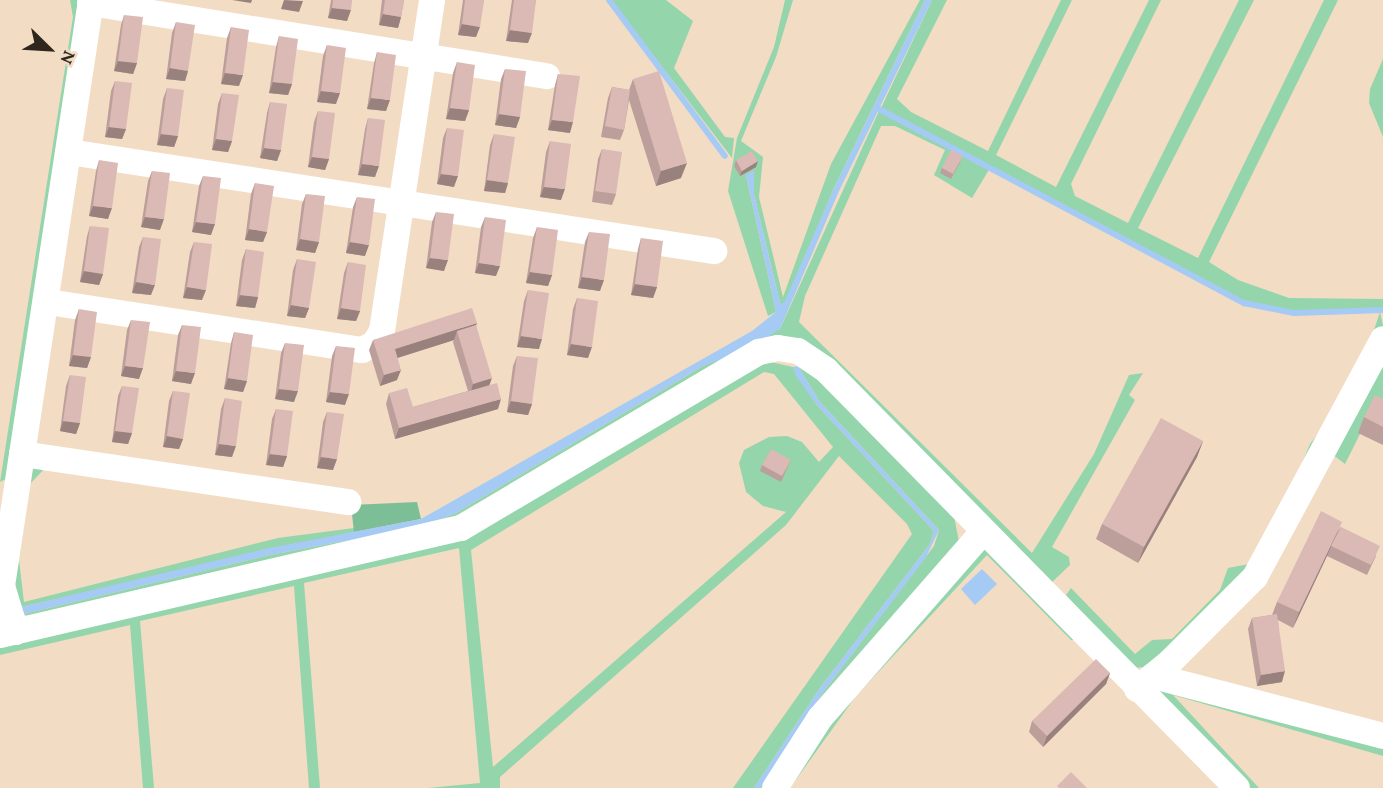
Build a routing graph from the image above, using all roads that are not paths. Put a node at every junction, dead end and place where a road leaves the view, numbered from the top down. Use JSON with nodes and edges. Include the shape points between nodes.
{"nodes":[{"id":1,"x":432,"y":0,"type":"edge"},
{"id":2,"x":91,"y":2,"type":"edge"},
{"id":3,"x":423,"y":56,"type":"junction"},
{"id":4,"x":547,"y":76,"type":"dead end"},
{"id":5,"x":69,"y":152,"type":"junction"},
{"id":6,"x":400,"y":203,"type":"junction"},
{"id":7,"x":714,"y":251,"type":"dead end"},
{"id":8,"x":48,"y":302,"type":"junction"},
{"id":9,"x":1383,"y":339,"type":"edge"},
{"id":10,"x":22,"y":454,"type":"junction"},
{"id":11,"x":348,"y":502,"type":"dead end"},
{"id":12,"x":983,"y":532,"type":"junction"},
{"id":13,"x":8,"y":634,"type":"edge"},
{"id":14,"x":1145,"y":683,"type":"junction"},
{"id":15,"x":1383,"y":736,"type":"edge"},
{"id":16,"x":1233,"y":787,"type":"edge"},
{"id":17,"x":775,"y":788,"type":"edge"}],
"edges":[{"from":1,"to":3,"type":"street"},
{"from":2,"to":3,"type":"street"},
{"from":2,"to":5,"type":"street"},
{"from":3,"to":4,"type":"street"},
{"from":3,"to":6,"type":"street"},
{"from":5,"to":6,"type":"street"},
{"from":5,"to":8,"type":"street"},
{"from":6,"to":7,"type":"street"},
{"from":6,"to":8,"type":"street","via":[[382,331],[374,344],[362,349]]},
{"from":8,"to":10,"type":"street"},
{"from":9,"to":14,"type":"street","via":[[1255,577]]},
{"from":10,"to":11,"type":"street"},
{"from":10,"to":13,"type":"street","via":[[2,586]]},
{"from":12,"to":13,"type":"street","via":[[826,370],[799,351],[778,348],[759,352],[461,528]]},
{"from":12,"to":14,"type":"street"},
{"from":12,"to":17,"type":"street","via":[[820,718]]},
{"from":14,"to":15,"type":"street"},
{"from":14,"to":16,"type":"street"}]}
